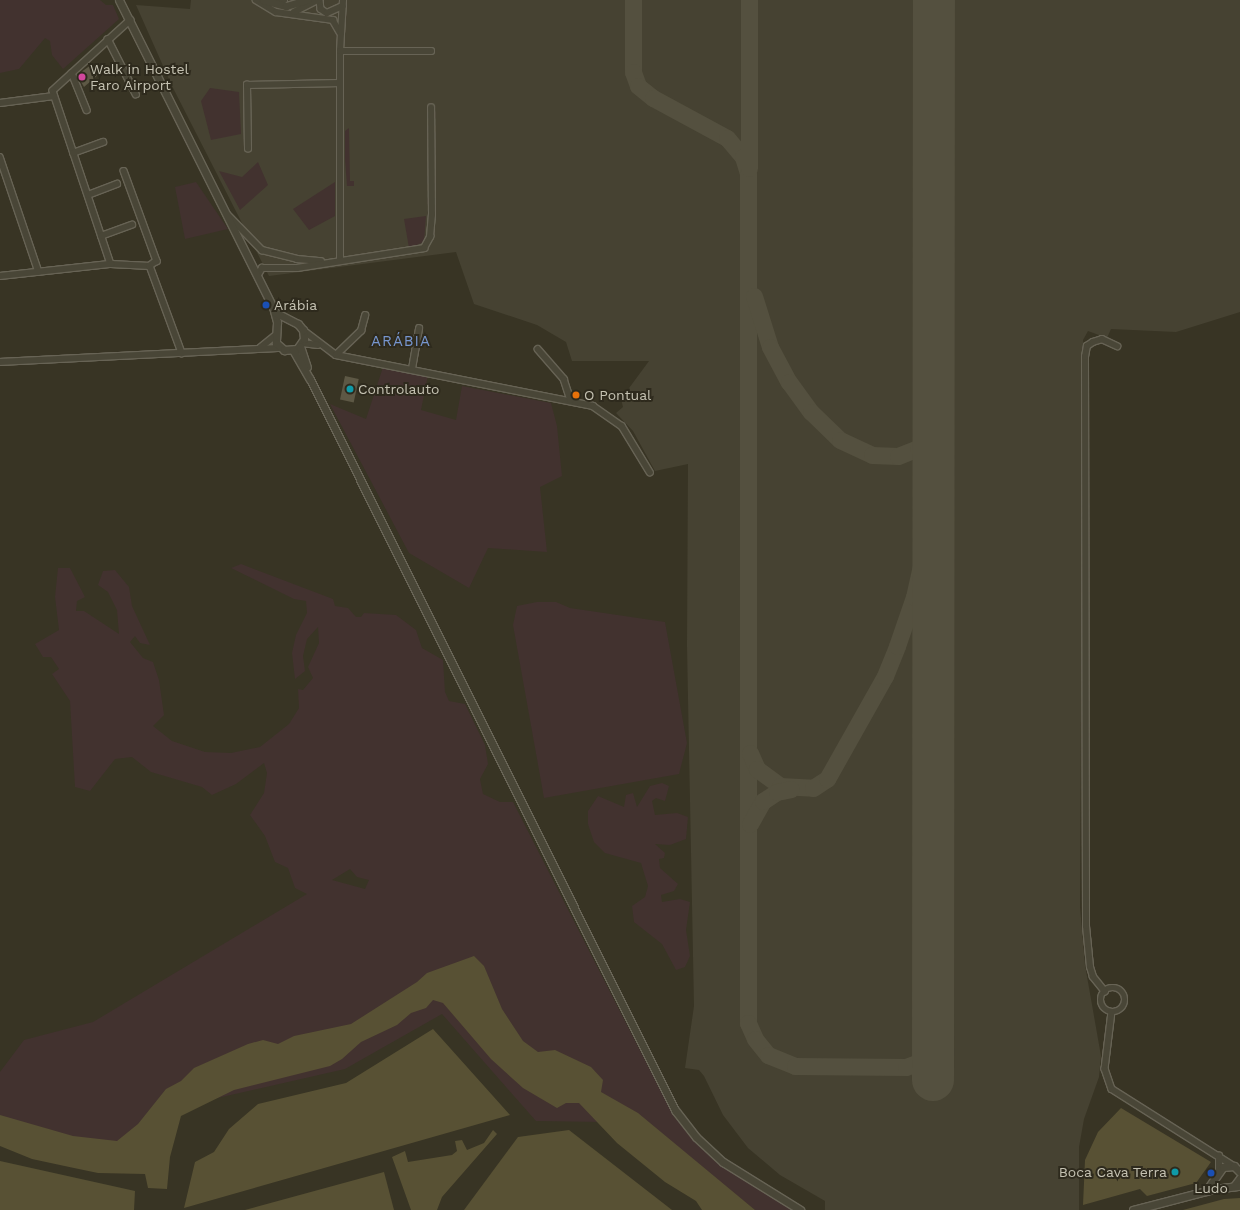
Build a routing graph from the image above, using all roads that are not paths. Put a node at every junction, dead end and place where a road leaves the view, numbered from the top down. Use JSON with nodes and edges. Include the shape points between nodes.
{"nodes":[{"id":1,"x":119,"y":0,"type":"edge"},
{"id":2,"x":256,"y":0,"type":"edge"},
{"id":3,"x":263,"y":0,"type":"edge"},
{"id":4,"x":278,"y":0,"type":"edge"},
{"id":5,"x":284,"y":0,"type":"edge"},
{"id":6,"x":307,"y":0,"type":"edge"},
{"id":7,"x":319,"y":0,"type":"edge"},
{"id":8,"x":343,"y":3,"type":"edge"},
{"id":9,"x":286,"y":13,"type":"junction"},
{"id":10,"x":131,"y":20,"type":"junction"},
{"id":11,"x":340,"y":32,"type":"junction"},
{"id":12,"x":108,"y":39,"type":"junction"},
{"id":13,"x":340,"y":51,"type":"junction"},
{"id":14,"x":431,"y":51,"type":"dead end"},
{"id":15,"x":72,"y":74,"type":"junction"},
{"id":16,"x":340,"y":83,"type":"junction"},
{"id":17,"x":136,"y":94,"type":"dead end"},
{"id":18,"x":54,"y":96,"type":"junction"},
{"id":19,"x":0,"y":102,"type":"edge"},
{"id":20,"x":431,"y":108,"type":"dead end"},
{"id":21,"x":87,"y":110,"type":"dead end"},
{"id":22,"x":103,"y":142,"type":"dead end"},
{"id":23,"x":248,"y":149,"type":"dead end"},
{"id":24,"x":73,"y":153,"type":"junction"},
{"id":25,"x":0,"y":157,"type":"edge"},
{"id":26,"x":124,"y":171,"type":"dead end"},
{"id":27,"x":117,"y":184,"type":"dead end"},
{"id":28,"x":88,"y":194,"type":"junction"},
{"id":29,"x":228,"y":215,"type":"junction"},
{"id":30,"x":132,"y":225,"type":"dead end"},
{"id":31,"x":101,"y":236,"type":"junction"},
{"id":32,"x":340,"y":260,"type":"junction"},
{"id":33,"x":331,"y":262,"type":"junction"},
{"id":34,"x":111,"y":264,"type":"junction"},
{"id":35,"x":150,"y":266,"type":"junction"},
{"id":36,"x":39,"y":272,"type":"junction"},
{"id":37,"x":258,"y":275,"type":"junction"},
{"id":38,"x":0,"y":276,"type":"edge"},
{"id":39,"x":276,"y":313,"type":"junction"},
{"id":40,"x":365,"y":316,"type":"dead end"},
{"id":41,"x":290,"y":321,"type":"junction"},
{"id":42,"x":420,"y":329,"type":"dead end"},
{"id":43,"x":303,"y":330,"type":"junction"},
{"id":44,"x":275,"y":333,"type":"junction"},
{"id":45,"x":301,"y":345,"type":"junction"},
{"id":46,"x":318,"y":345,"type":"junction"},
{"id":47,"x":1117,"y":346,"type":"dead end"},
{"id":48,"x":260,"y":348,"type":"junction"},
{"id":49,"x":280,"y":348,"type":"junction"},
{"id":50,"x":538,"y":349,"type":"dead end"},
{"id":51,"x":293,"y":350,"type":"junction"},
{"id":52,"x":182,"y":353,"type":"junction"},
{"id":53,"x":336,"y":355,"type":"junction"},
{"id":54,"x":0,"y":362,"type":"edge"},
{"id":55,"x":412,"y":369,"type":"junction"},
{"id":56,"x":310,"y":379,"type":"junction"},
{"id":57,"x":571,"y":400,"type":"junction"},
{"id":58,"x":650,"y":472,"type":"dead end"},
{"id":59,"x":1105,"y":992,"type":"junction"},
{"id":60,"x":1112,"y":1012,"type":"junction"},
{"id":61,"x":1219,"y":1156,"type":"junction"},
{"id":62,"x":1238,"y":1172,"type":"edge"},
{"id":63,"x":1219,"y":1174,"type":"junction"},
{"id":64,"x":1226,"y":1186,"type":"junction"},
{"id":65,"x":1237,"y":1186,"type":"edge"},
{"id":66,"x":1206,"y":1191,"type":"junction"},
{"id":67,"x":800,"y":1210,"type":"edge"},
{"id":68,"x":1133,"y":1210,"type":"edge"}],
"edges":[{"from":1,"to":10,"type":"street"},
{"from":2,"to":9,"type":"street","via":[[276,12]]},
{"from":3,"to":6,"type":"street","via":[[286,6]]},
{"from":4,"to":5,"type":"street"},
{"from":7,"to":8,"type":"street","via":[[321,9],[327,13]]},
{"from":7,"to":9,"type":"street","via":[[305,9]]},
{"from":8,"to":11,"type":"street"},
{"from":9,"to":11,"type":"street","via":[[333,20]]},
{"from":10,"to":12,"type":"street"},
{"from":10,"to":29,"type":"street"},
{"from":11,"to":13,"type":"street"},
{"from":12,"to":15,"type":"street"},
{"from":12,"to":17,"type":"street"},
{"from":13,"to":14,"type":"street"},
{"from":13,"to":16,"type":"street"},
{"from":15,"to":18,"type":"street","via":[[53,91]]},
{"from":15,"to":21,"type":"street"},
{"from":16,"to":23,"type":"street","via":[[247,85]]},
{"from":16,"to":32,"type":"street"},
{"from":18,"to":19,"type":"street"},
{"from":18,"to":24,"type":"street"},
{"from":20,"to":32,"type":"street","via":[[432,215],[428,244],[419,250]]},
{"from":22,"to":24,"type":"street"},
{"from":24,"to":28,"type":"street"},
{"from":25,"to":36,"type":"street"},
{"from":26,"to":35,"type":"street","via":[[157,260]]},
{"from":27,"to":28,"type":"street"},
{"from":28,"to":31,"type":"street"},
{"from":29,"to":33,"type":"street","via":[[267,253]]},
{"from":29,"to":37,"type":"street"},
{"from":30,"to":31,"type":"street"},
{"from":31,"to":34,"type":"street"},
{"from":32,"to":33,"type":"street"},
{"from":33,"to":37,"type":"street","via":[[297,268],[262,268]]},
{"from":34,"to":35,"type":"street"},
{"from":34,"to":36,"type":"street"},
{"from":35,"to":52,"type":"street"},
{"from":36,"to":38,"type":"street"},
{"from":37,"to":39,"type":"street"},
{"from":39,"to":41,"type":"street"},
{"from":39,"to":44,"type":"street"},
{"from":40,"to":53,"type":"street","via":[[361,331]]},
{"from":41,"to":43,"type":"street"},
{"from":41,"to":44,"type":"street","via":[[283,322]]},
{"from":42,"to":55,"type":"street"},
{"from":43,"to":45,"type":"street"},
{"from":43,"to":46,"type":"street"},
{"from":44,"to":48,"type":"street"},
{"from":44,"to":49,"type":"street"},
{"from":45,"to":46,"type":"street"},
{"from":45,"to":51,"type":"street"},
{"from":45,"to":56,"type":"street"},
{"from":46,"to":53,"type":"street"},
{"from":47,"to":59,"type":"street","via":[[1102,339],[1093,342],[1086,346],[1085,357],[1086,926],[1092,972]]},
{"from":48,"to":49,"type":"street"},
{"from":48,"to":52,"type":"street"},
{"from":49,"to":51,"type":"street"},
{"from":50,"to":57,"type":"street","via":[[564,379]]},
{"from":51,"to":56,"type":"street"},
{"from":52,"to":54,"type":"street"},
{"from":53,"to":55,"type":"street"},
{"from":55,"to":57,"type":"street"},
{"from":56,"to":67,"type":"street","via":[[675,1110],[696,1137],[723,1162]]},
{"from":57,"to":58,"type":"street","via":[[602,410],[622,426]]},
{"from":59,"to":60,"type":"street","via":[[1102,1003]]},
{"from":59,"to":60,"type":"street","via":[[1118,989],[1125,997],[1122,1008]]},
{"from":60,"to":61,"type":"street","via":[[1105,1069],[1112,1088]]},
{"from":61,"to":62,"type":"street"},
{"from":61,"to":63,"type":"street"},
{"from":62,"to":63,"type":"street","via":[[1226,1166]]},
{"from":62,"to":65,"type":"street"},
{"from":63,"to":64,"type":"street"},
{"from":63,"to":66,"type":"street"},
{"from":64,"to":65,"type":"street"},
{"from":64,"to":66,"type":"street"},
{"from":66,"to":68,"type":"street"}]}
